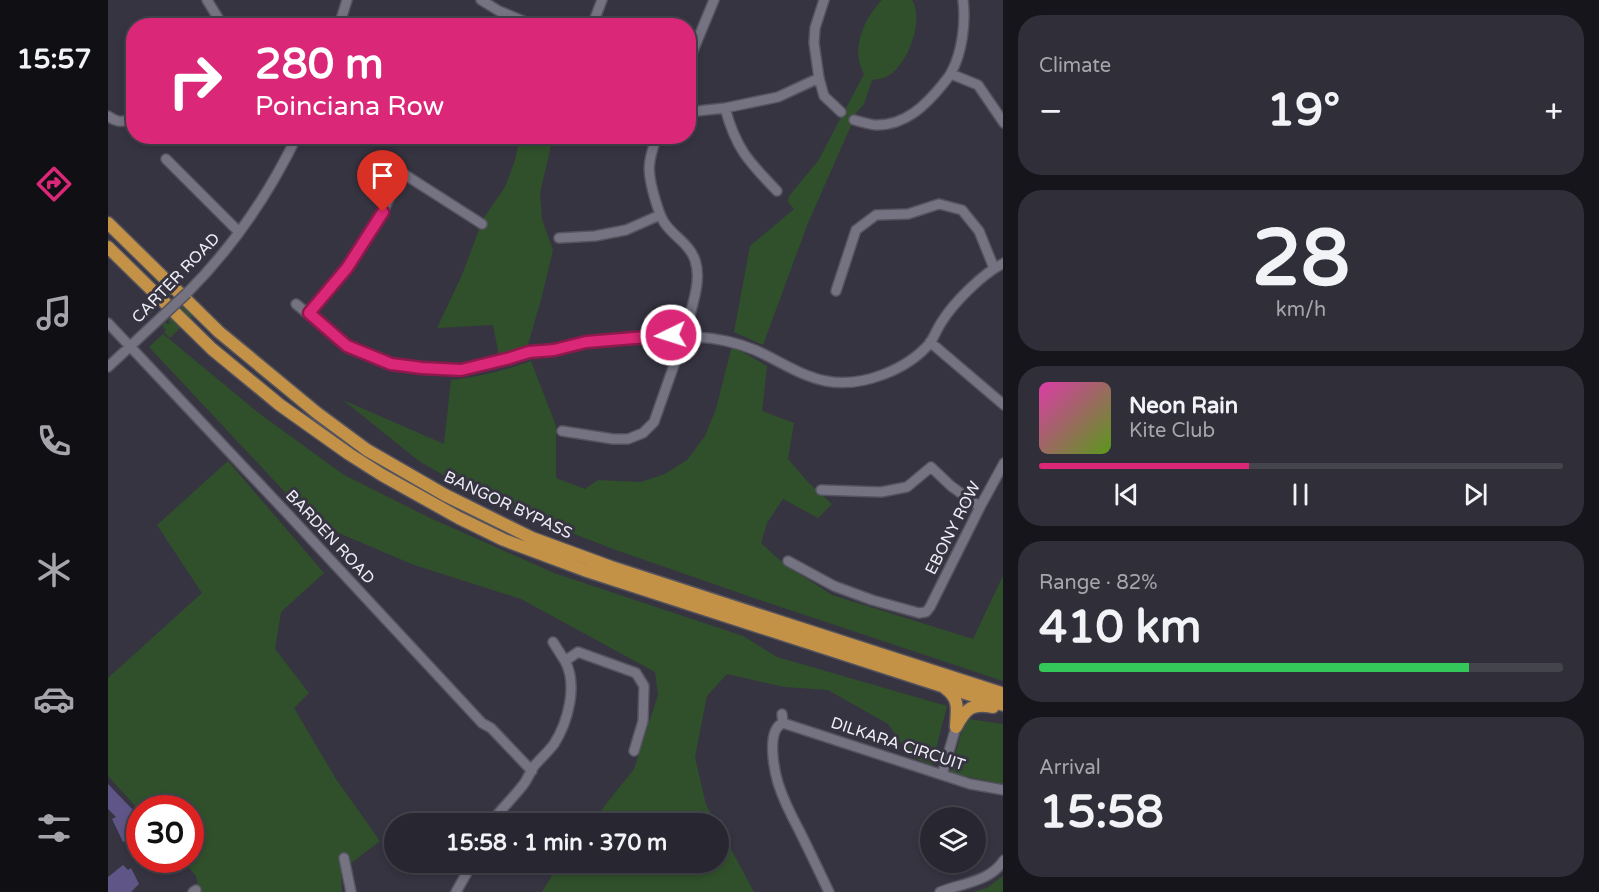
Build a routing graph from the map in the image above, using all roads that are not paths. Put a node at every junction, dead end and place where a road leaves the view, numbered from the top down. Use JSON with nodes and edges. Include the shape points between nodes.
{"nodes":[{"id":1,"x":207,"y":0,"type":"edge"},
{"id":2,"x":347,"y":0,"type":"edge"},
{"id":3,"x":481,"y":0,"type":"edge"},
{"id":4,"x":602,"y":0,"type":"edge"},
{"id":5,"x":714,"y":0,"type":"edge"},
{"id":6,"x":824,"y":0,"type":"edge"},
{"id":7,"x":963,"y":0,"type":"edge"},
{"id":8,"x":218,"y":18,"type":"edge"},
{"id":9,"x":341,"y":18,"type":"edge"},
{"id":10,"x":516,"y":18,"type":"edge"},
{"id":11,"x":595,"y":18,"type":"edge"},
{"id":12,"x":696,"y":44,"type":"edge"},
{"id":13,"x":951,"y":74,"type":"junction"},
{"id":14,"x":819,"y":78,"type":"junction"},
{"id":15,"x":725,"y":108,"type":"junction"},
{"id":16,"x":696,"y":111,"type":"edge"},
{"id":17,"x":840,"y":112,"type":"dead end"},
{"id":18,"x":108,"y":116,"type":"edge"},
{"id":19,"x":854,"y":120,"type":"dead end"},
{"id":20,"x":126,"y":121,"type":"edge"},
{"id":21,"x":1003,"y":122,"type":"edge"},
{"id":22,"x":293,"y":144,"type":"edge"},
{"id":23,"x":654,"y":144,"type":"edge"},
{"id":24,"x":166,"y":159,"type":"dead end"},
{"id":25,"x":382,"y":160,"type":"dead end"},
{"id":26,"x":401,"y":172,"type":"junction"},
{"id":27,"x":777,"y":191,"type":"dead end"},
{"id":28,"x":660,"y":215,"type":"junction"},
{"id":29,"x":108,"y":223,"type":"edge"},
{"id":30,"x":482,"y":224,"type":"dead end"},
{"id":31,"x":239,"y":232,"type":"junction"},
{"id":32,"x":560,"y":238,"type":"dead end"},
{"id":33,"x":108,"y":247,"type":"edge"},
{"id":34,"x":1003,"y":264,"type":"edge"},
{"id":35,"x":994,"y":268,"type":"junction"},
{"id":36,"x":836,"y":291,"type":"dead end"},
{"id":37,"x":296,"y":304,"type":"dead end"},
{"id":38,"x":309,"y":313,"type":"junction"},
{"id":39,"x":108,"y":323,"type":"edge"},
{"id":40,"x":688,"y":324,"type":"junction"},
{"id":41,"x":671,"y":335,"type":"junction"},
{"id":42,"x":697,"y":337,"type":"junction"},
{"id":43,"x":930,"y":342,"type":"junction"},
{"id":44,"x":130,"y":347,"type":"junction"},
{"id":45,"x":680,"y":348,"type":"junction"},
{"id":46,"x":108,"y":367,"type":"edge"},
{"id":47,"x":1003,"y":404,"type":"edge"},
{"id":48,"x":562,"y":431,"type":"dead end"},
{"id":49,"x":1003,"y":465,"type":"edge"},
{"id":50,"x":821,"y":490,"type":"dead end"},
{"id":51,"x":980,"y":507,"type":"junction"},
{"id":52,"x":789,"y":561,"type":"dead end"},
{"id":53,"x":553,"y":642,"type":"dead end"},
{"id":54,"x":565,"y":661,"type":"junction"},
{"id":55,"x":942,"y":686,"type":"junction"},
{"id":56,"x":969,"y":688,"type":"junction"},
{"id":57,"x":1003,"y":693,"type":"edge"},
{"id":58,"x":1003,"y":706,"type":"edge"},
{"id":59,"x":1003,"y":707,"type":"edge"},
{"id":60,"x":956,"y":727,"type":"junction"},
{"id":61,"x":634,"y":751,"type":"dead end"},
{"id":62,"x":532,"y":771,"type":"junction"},
{"id":63,"x":942,"y":775,"type":"junction"},
{"id":64,"x":1003,"y":790,"type":"edge"},
{"id":65,"x":499,"y":813,"type":"edge"},
{"id":66,"x":344,"y":858,"type":"dead end"},
{"id":67,"x":1003,"y":862,"type":"edge"},
{"id":68,"x":467,"y":873,"type":"edge"},
{"id":69,"x":351,"y":892,"type":"edge"},
{"id":70,"x":456,"y":892,"type":"edge"},
{"id":71,"x":829,"y":892,"type":"edge"},
{"id":72,"x":940,"y":892,"type":"edge"}],
"edges":[{"from":1,"to":8,"type":"street"},
{"from":2,"to":9,"type":"street"},
{"from":3,"to":10,"type":"street"},
{"from":4,"to":11,"type":"street"},
{"from":5,"to":12,"type":"street"},
{"from":6,"to":14,"type":"street","via":[[814,35]]},
{"from":7,"to":13,"type":"street","via":[[962,42]]},
{"from":13,"to":19,"type":"street","via":[[932,98],[903,120],[878,125]]},
{"from":13,"to":21,"type":"street","via":[[978,85]]},
{"from":14,"to":15,"type":"street","via":[[778,97]]},
{"from":14,"to":17,"type":"street","via":[[824,96]]},
{"from":15,"to":16,"type":"street"},
{"from":15,"to":27,"type":"street","via":[[738,145]]},
{"from":18,"to":20,"type":"street","via":[[117,122]]},
{"from":22,"to":31,"type":"street","name":"CARTER ROAD"},
{"from":23,"to":28,"type":"street","via":[[648,171]]},
{"from":24,"to":31,"type":"street"},
{"from":25,"to":26,"type":"street"},
{"from":26,"to":30,"type":"street"},
{"from":26,"to":38,"type":"street","via":[[383,212],[347,268]]},
{"from":28,"to":32,"type":"street","via":[[626,230]]},
{"from":28,"to":40,"type":"street","via":[[695,260],[697,283]]},
{"from":29,"to":56,"type":"main road","name":"BANGOR BYPASS","via":[[219,332],[317,413],[367,450],[445,495],[532,538]]},
{"from":31,"to":44,"type":"street","name":"CARTER ROAD","bridge":true,"via":[[187,293]]},
{"from":33,"to":55,"type":"main road","name":"BANGOR BYPASS","via":[[212,349],[280,405],[382,475],[459,518],[504,540],[584,570]]},
{"from":34,"to":35,"type":"street"},
{"from":35,"to":36,"type":"street","via":[[979,231],[962,210],[939,204],[908,214],[876,215],[856,230]]},
{"from":35,"to":43,"type":"street","via":[[951,308]]},
{"from":37,"to":38,"type":"street"},
{"from":38,"to":41,"type":"street","via":[[347,346],[391,364],[461,370],[586,342]]},
{"from":39,"to":44,"type":"street","name":"BARDEN ROAD"},
{"from":40,"to":41,"type":"street","via":[[678,325]]},
{"from":40,"to":42,"type":"street"},
{"from":41,"to":45,"type":"street"},
{"from":42,"to":43,"type":"street","via":[[732,341],[809,377],[841,383],[878,377],[897,369]]},
{"from":42,"to":45,"type":"street","via":[[690,347]]},
{"from":43,"to":47,"type":"street"},
{"from":44,"to":46,"type":"street","name":"CARTER ROAD"},
{"from":44,"to":62,"type":"street","name":"BARDEN ROAD","via":[[482,723]]},
{"from":45,"to":48,"type":"street","via":[[654,423],[643,433],[613,439]]},
{"from":49,"to":51,"type":"street","name":"EBONY ROW"},
{"from":50,"to":51,"type":"street","via":[[890,491],[907,487],[931,467]]},
{"from":51,"to":52,"type":"street","name":"EBONY ROW","via":[[926,612],[834,586]]},
{"from":53,"to":54,"type":"street"},
{"from":54,"to":61,"type":"street","via":[[579,652],[636,673],[644,686],[644,721]]},
{"from":54,"to":62,"type":"street","via":[[572,689],[566,717],[554,744]]},
{"from":55,"to":56,"type":"main road","name":"BANGOR BYPASS"},
{"from":55,"to":60,"type":"main road","via":[[957,701]]},
{"from":56,"to":57,"type":"main road","name":"BANGOR BYPASS"},
{"from":56,"to":58,"type":"main road","name":"BANGOR BYPASS"},
{"from":59,"to":60,"type":"main road","via":[[980,705],[968,709]]},
{"from":60,"to":63,"type":"street"},
{"from":62,"to":65,"type":"street"},
{"from":63,"to":64,"type":"street","name":"DILKARA CIRCUIT"},
{"from":63,"to":71,"type":"street","name":"DILKARA CIRCUIT","via":[[782,719],[775,729],[773,749],[778,783]]},
{"from":66,"to":69,"type":"street"},
{"from":67,"to":72,"type":"street","via":[[991,875]]},
{"from":68,"to":70,"type":"street"}]}
